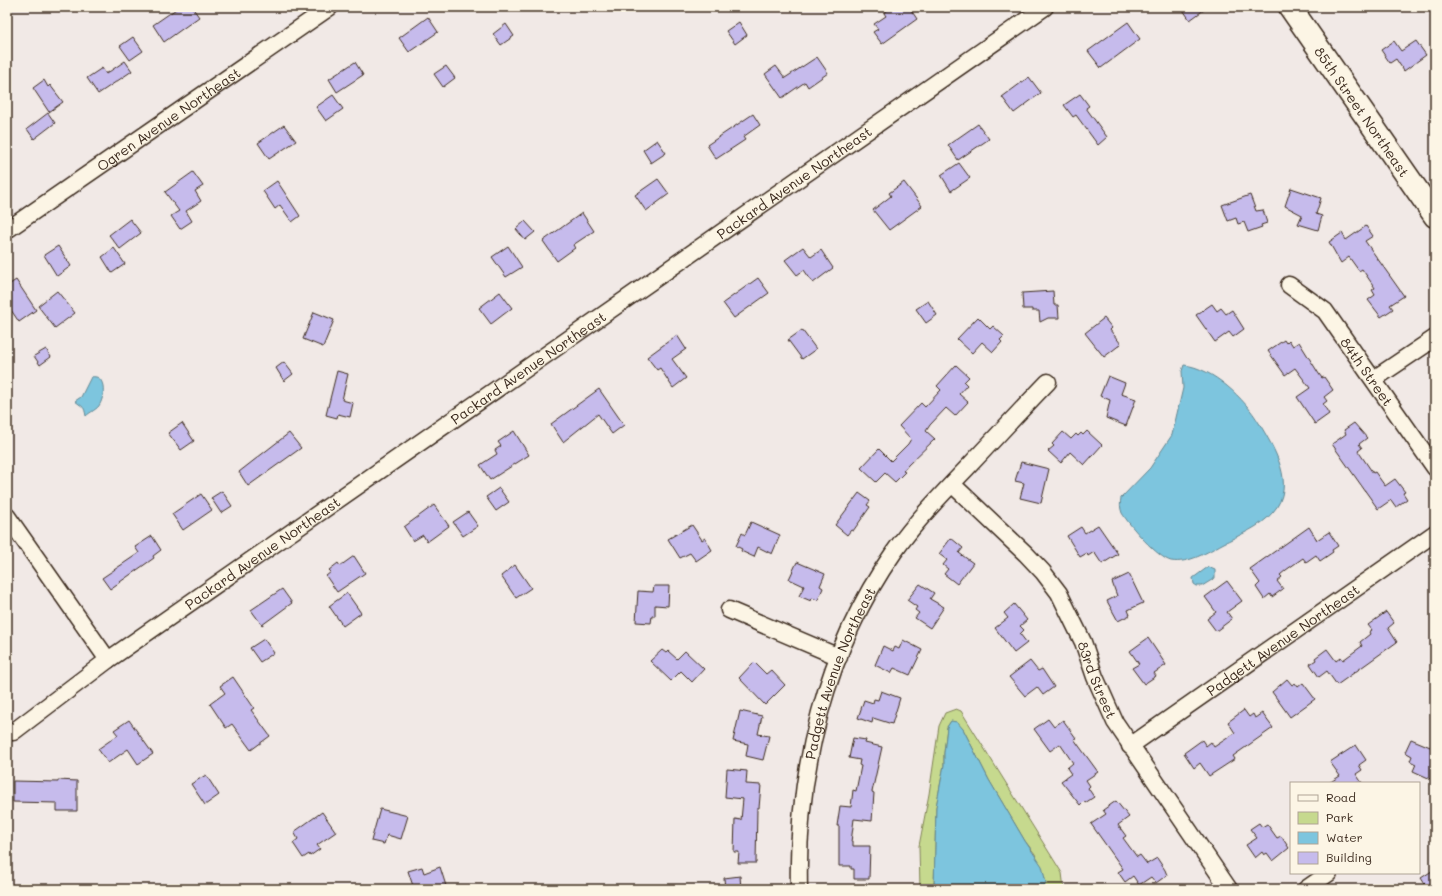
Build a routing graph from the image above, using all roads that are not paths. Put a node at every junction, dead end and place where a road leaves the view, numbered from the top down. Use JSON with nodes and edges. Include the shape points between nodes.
{"nodes":[{"id":1,"x":330,"y":7,"type":"edge"},
{"id":2,"x":1045,"y":7,"type":"edge"},
{"id":3,"x":1290,"y":7,"type":"edge"},
{"id":4,"x":1435,"y":216,"type":"edge"},
{"id":5,"x":7,"y":230,"type":"edge"},
{"id":6,"x":1289,"y":285,"type":"dead end"},
{"id":7,"x":1435,"y":338,"type":"edge"},
{"id":8,"x":1374,"y":379,"type":"junction"},
{"id":9,"x":1048,"y":382,"type":"dead end"},
{"id":10,"x":1435,"y":468,"type":"edge"},
{"id":11,"x":952,"y":484,"type":"junction"},
{"id":12,"x":7,"y":516,"type":"edge"},
{"id":13,"x":1435,"y":533,"type":"edge"},
{"id":14,"x":729,"y":610,"type":"dead end"},
{"id":15,"x":839,"y":657,"type":"junction"},
{"id":16,"x":108,"y":660,"type":"junction"},
{"id":17,"x":13,"y":732,"type":"dead end"},
{"id":18,"x":1130,"y":746,"type":"junction"},
{"id":19,"x":1328,"y":874,"type":"edge"},
{"id":20,"x":799,"y":889,"type":"edge"},
{"id":21,"x":1229,"y":889,"type":"edge"},
{"id":22,"x":1306,"y":889,"type":"edge"}],
"edges":[{"from":1,"to":5,"type":"street","name":"Ogren Avenue Northeast"},
{"from":2,"to":16,"type":"street","name":"Packard Avenue Northeast"},
{"from":3,"to":4,"type":"street","name":"85th Street Northeast"},
{"from":6,"to":8,"type":"street","name":"84th Street","via":[[1325,311]]},
{"from":7,"to":8,"type":"street"},
{"from":8,"to":10,"type":"street","name":"84th Street"},
{"from":9,"to":11,"type":"street","name":"Padgett Avenue Northeast"},
{"from":11,"to":15,"type":"street","name":"Padgett Avenue Northeast","via":[[915,524],[894,552],[855,619]]},
{"from":11,"to":18,"type":"street","name":"83rd Street","via":[[1026,554],[1059,594],[1083,642],[1105,702]]},
{"from":12,"to":16,"type":"street"},
{"from":13,"to":18,"type":"street","name":"Padgett Avenue Northeast"},
{"from":14,"to":15,"type":"street"},
{"from":15,"to":20,"type":"street","name":"Padgett Avenue Northeast","via":[[826,690],[809,754],[800,826]]},
{"from":16,"to":17,"type":"street","name":"Packard Avenue Northeast"},
{"from":18,"to":21,"type":"street","name":"83rd Street"},
{"from":19,"to":22,"type":"street"}]}
